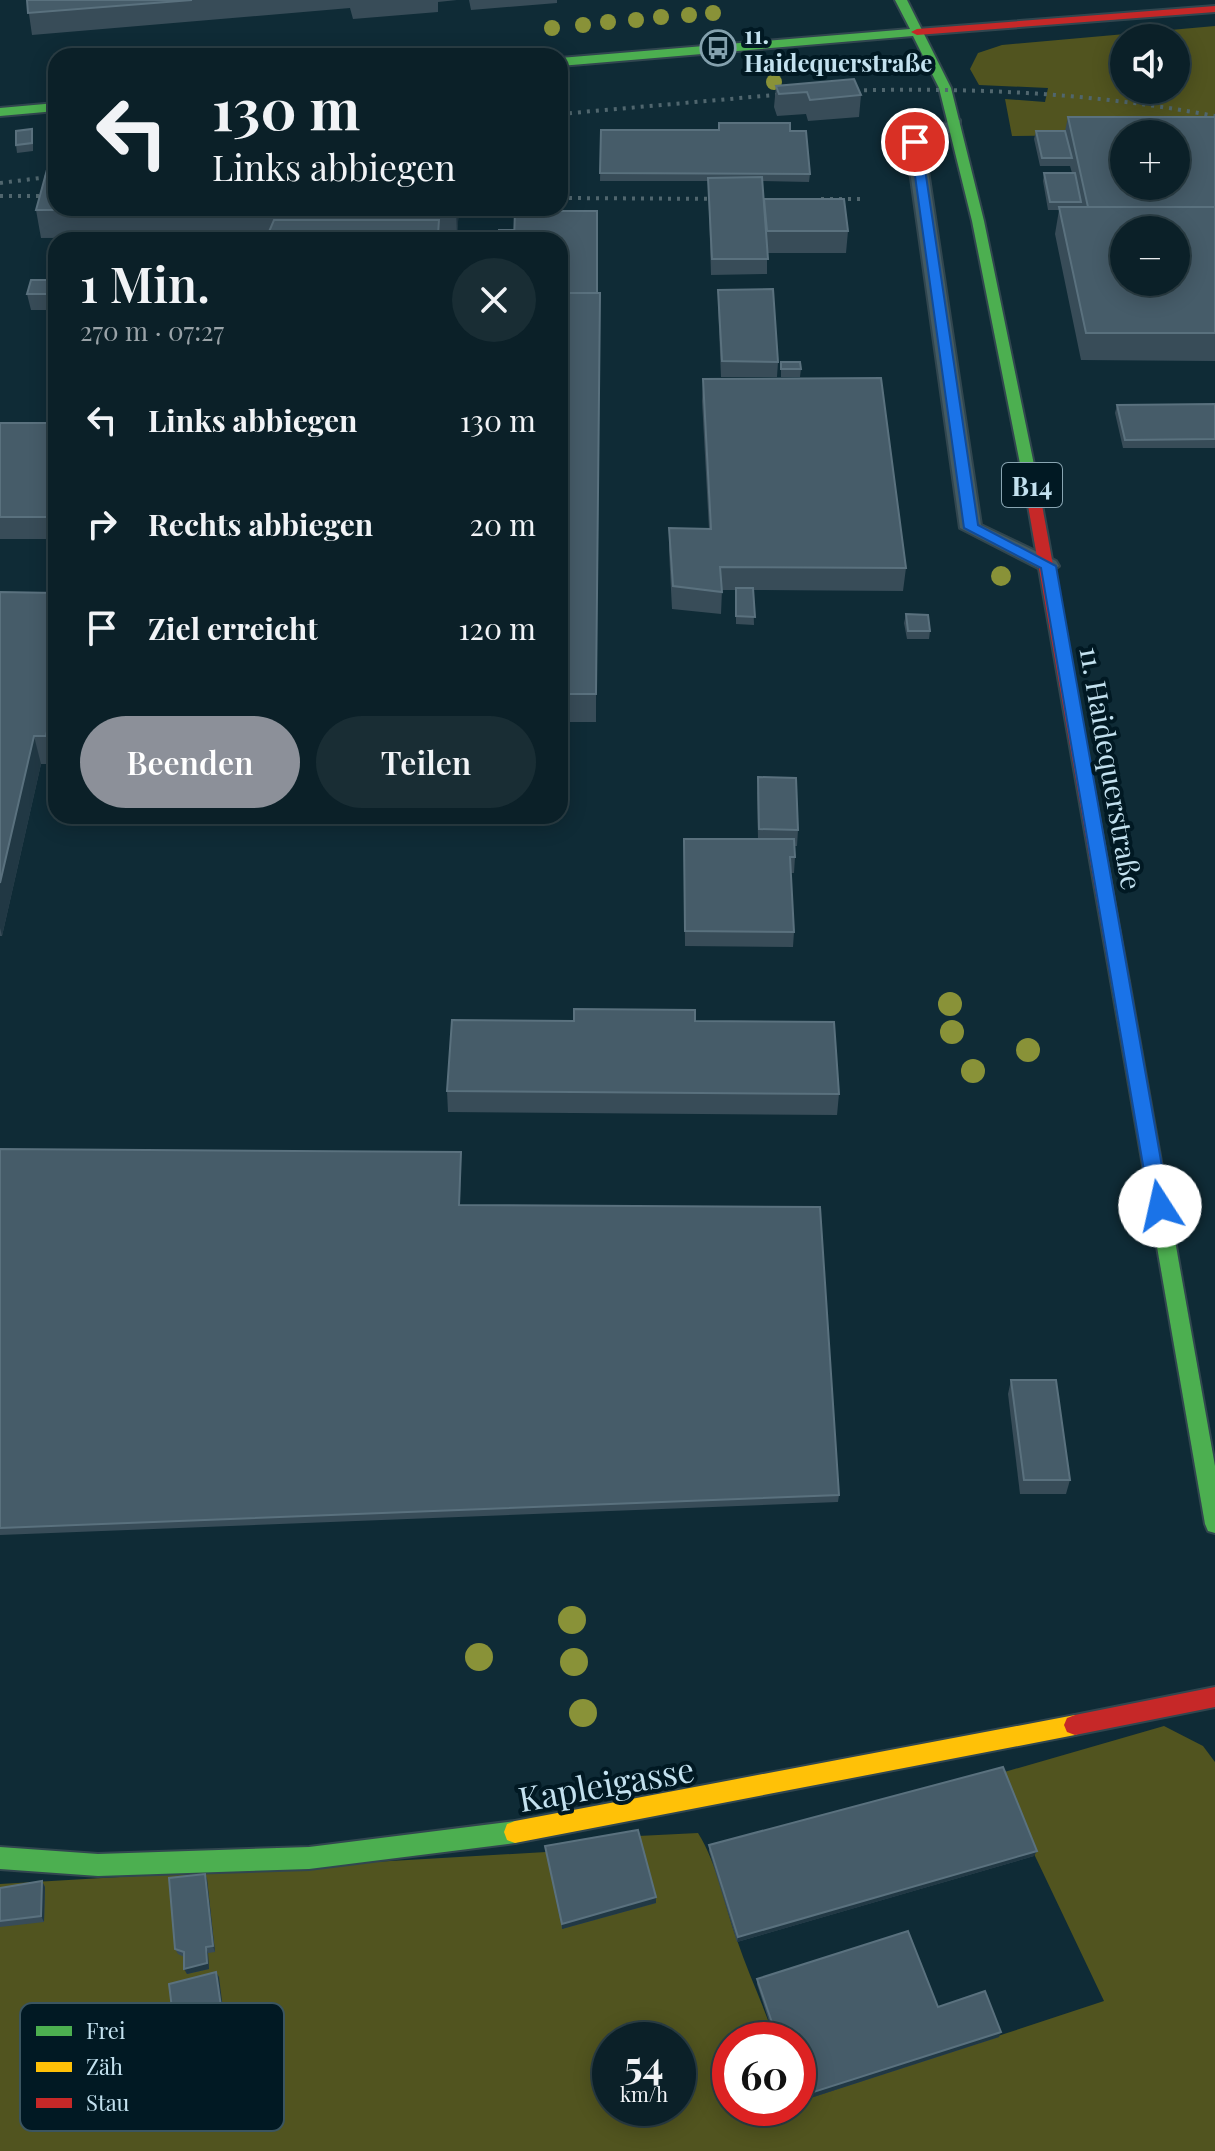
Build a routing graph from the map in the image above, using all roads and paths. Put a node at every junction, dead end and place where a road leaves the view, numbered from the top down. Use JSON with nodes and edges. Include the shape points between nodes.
{"nodes":[{"id":1,"x":901,"y":0,"type":"edge"},
{"id":2,"x":1215,"y":9,"type":"edge"},
{"id":3,"x":917,"y":32,"type":"junction"},
{"id":4,"x":568,"y":61,"type":"edge"},
{"id":5,"x":48,"y":108,"type":"edge"},
{"id":6,"x":0,"y":112,"type":"edge"},
{"id":7,"x":954,"y":124,"type":"junction"},
{"id":8,"x":1048,"y":566,"type":"junction"},
{"id":9,"x":1215,"y":1524,"type":"edge"},
{"id":10,"x":1215,"y":1697,"type":"edge"},
{"id":11,"x":0,"y":1858,"type":"edge"}],
"edges":[{"from":1,"to":3,"type":"main road","number":"B14"},
{"from":2,"to":3,"type":"main road"},
{"from":3,"to":4,"type":"main road"},
{"from":3,"to":7,"type":"main road","name":"11. Haidequerstraße","number":"B14","via":[[945,88]]},
{"from":5,"to":6,"type":"main road"},
{"from":7,"to":8,"type":"main road","name":"11. Haidequerstraße","number":"B14"},
{"from":7,"to":8,"type":"lane","via":[[915,142],[971,528]]},
{"from":8,"to":9,"type":"main road","name":"11. Haidequerstraße","number":"B14"},
{"from":10,"to":11,"type":"main road","name":"Kapleigasse","via":[[557,1827],[309,1858],[98,1865]]}]}
